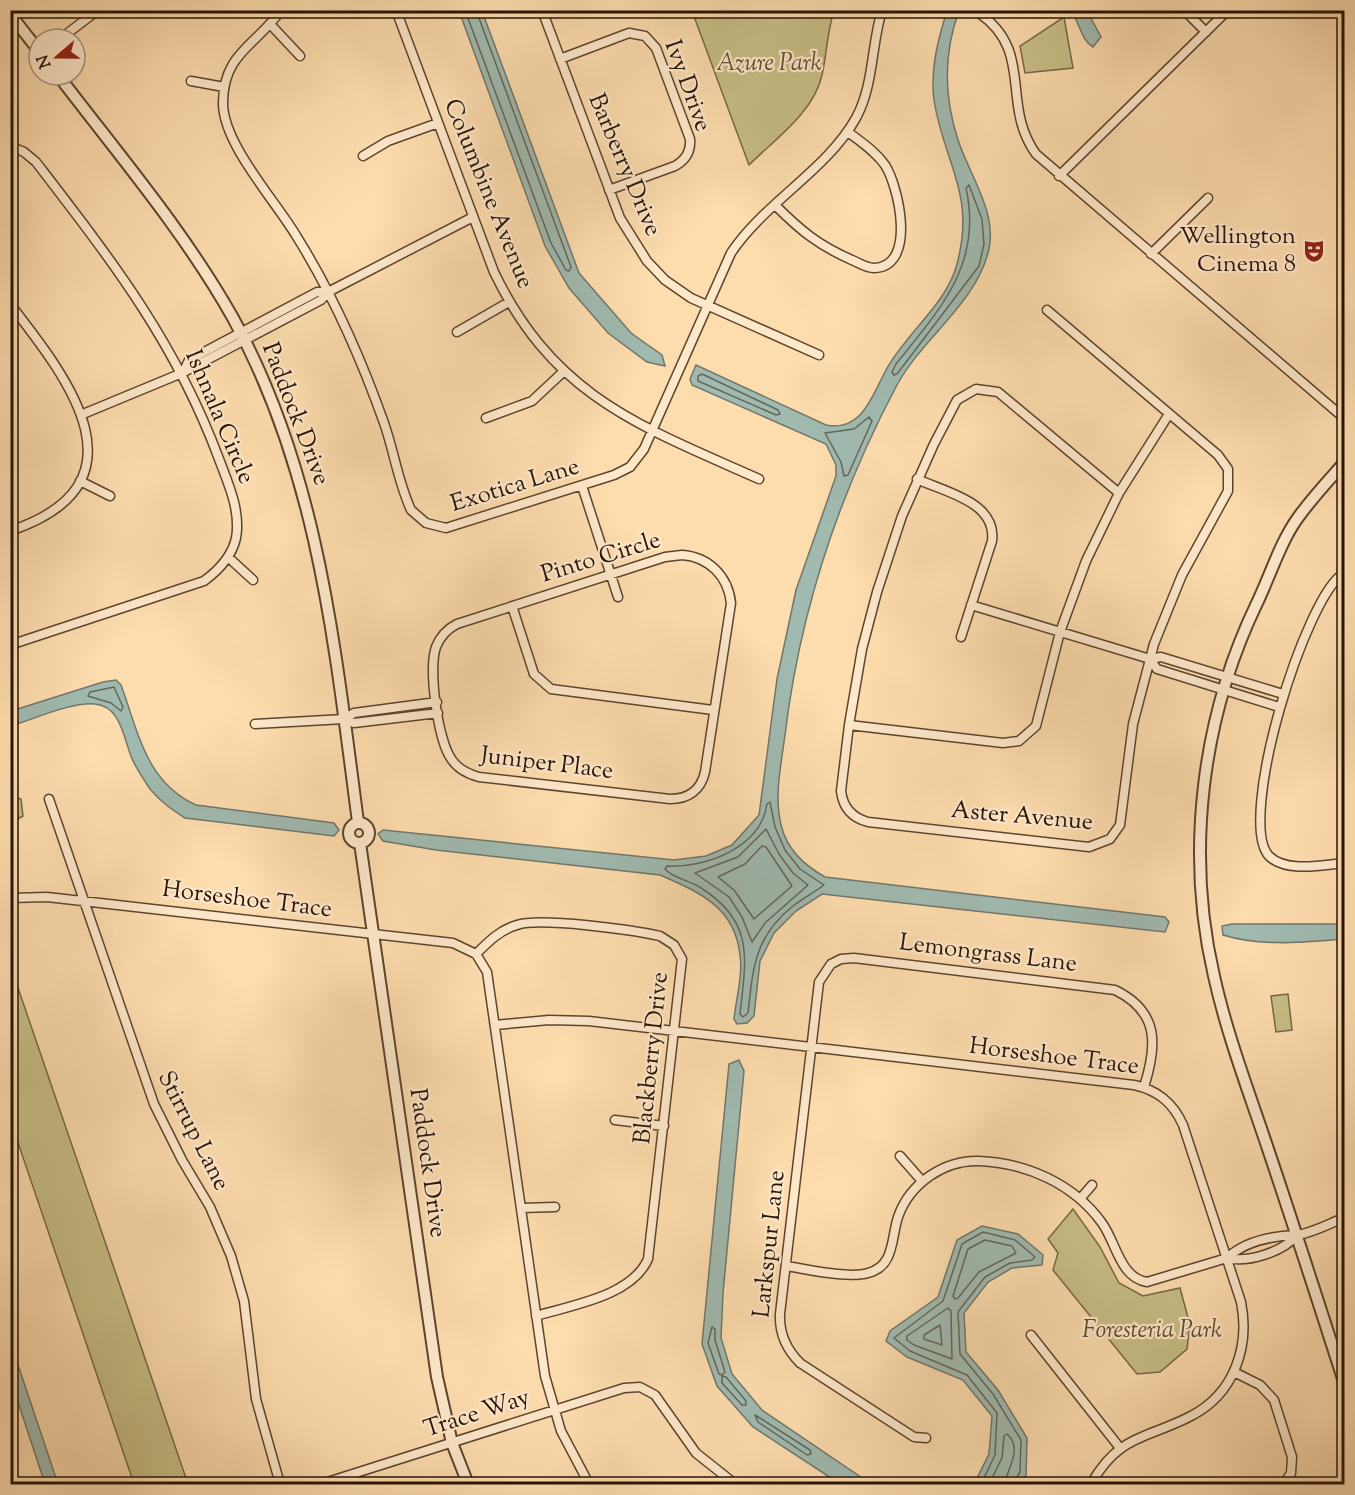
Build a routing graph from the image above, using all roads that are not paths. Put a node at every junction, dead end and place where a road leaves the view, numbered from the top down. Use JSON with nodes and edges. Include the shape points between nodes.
{"nodes":[{"id":1,"x":98,"y":10,"type":"edge"},
{"id":2,"x":281,"y":10,"type":"edge"},
{"id":3,"x":396,"y":10,"type":"edge"},
{"id":4,"x":543,"y":10,"type":"edge"},
{"id":5,"x":882,"y":10,"type":"edge"},
{"id":6,"x":1184,"y":10,"type":"edge"},
{"id":7,"x":1228,"y":10,"type":"edge"},
{"id":8,"x":979,"y":13,"type":"dead end"},
{"id":9,"x":10,"y":14,"type":"edge"},
{"id":10,"x":86,"y":14,"type":"edge"},
{"id":11,"x":270,"y":24,"type":"junction"},
{"id":12,"x":72,"y":27,"type":"edge"},
{"id":13,"x":1206,"y":32,"type":"junction"},
{"id":14,"x":27,"y":36,"type":"edge"},
{"id":15,"x":300,"y":56,"type":"dead end"},
{"id":16,"x":560,"y":59,"type":"junction"},
{"id":17,"x":191,"y":81,"type":"dead end"},
{"id":18,"x":67,"y":87,"type":"edge"},
{"id":19,"x":224,"y":87,"type":"junction"},
{"id":20,"x":438,"y":123,"type":"junction"},
{"id":21,"x":848,"y":132,"type":"junction"},
{"id":22,"x":10,"y":146,"type":"edge"},
{"id":23,"x":363,"y":156,"type":"dead end"},
{"id":24,"x":1059,"y":176,"type":"junction"},
{"id":25,"x":609,"y":190,"type":"junction"},
{"id":26,"x":1208,"y":198,"type":"dead end"},
{"id":27,"x":775,"y":205,"type":"junction"},
{"id":28,"x":473,"y":217,"type":"junction"},
{"id":29,"x":1151,"y":254,"type":"junction"},
{"id":30,"x":328,"y":292,"type":"junction"},
{"id":31,"x":509,"y":303,"type":"junction"},
{"id":32,"x":10,"y":304,"type":"edge"},
{"id":33,"x":707,"y":306,"type":"junction"},
{"id":34,"x":1047,"y":310,"type":"dead end"},
{"id":35,"x":457,"y":332,"type":"dead end"},
{"id":36,"x":242,"y":336,"type":"junction"},
{"id":37,"x":819,"y":355,"type":"dead end"},
{"id":38,"x":563,"y":372,"type":"junction"},
{"id":39,"x":182,"y":373,"type":"junction"},
{"id":40,"x":83,"y":414,"type":"junction"},
{"id":41,"x":1169,"y":414,"type":"junction"},
{"id":42,"x":486,"y":418,"type":"dead end"},
{"id":43,"x":1344,"y":418,"type":"edge"},
{"id":44,"x":652,"y":432,"type":"junction"},
{"id":45,"x":1344,"y":463,"type":"edge"},
{"id":46,"x":759,"y":479,"type":"dead end"},
{"id":47,"x":917,"y":479,"type":"junction"},
{"id":48,"x":80,"y":481,"type":"junction"},
{"id":49,"x":582,"y":486,"type":"junction"},
{"id":50,"x":1119,"y":493,"type":"junction"},
{"id":51,"x":110,"y":496,"type":"dead end"},
{"id":52,"x":10,"y":531,"type":"edge"},
{"id":53,"x":228,"y":557,"type":"junction"},
{"id":54,"x":1344,"y":573,"type":"edge"},
{"id":55,"x":611,"y":575,"type":"junction"},
{"id":56,"x":253,"y":580,"type":"dead end"},
{"id":57,"x":618,"y":597,"type":"dead end"},
{"id":58,"x":971,"y":604,"type":"junction"},
{"id":59,"x":512,"y":606,"type":"junction"},
{"id":60,"x":1060,"y":632,"type":"junction"},
{"id":61,"x":961,"y":637,"type":"dead end"},
{"id":62,"x":10,"y":645,"type":"edge"},
{"id":63,"x":1150,"y":659,"type":"junction"},
{"id":64,"x":1227,"y":677,"type":"junction"},
{"id":65,"x":1223,"y":689,"type":"junction"},
{"id":66,"x":1283,"y":694,"type":"junction"},
{"id":67,"x":437,"y":702,"type":"junction"},
{"id":68,"x":1279,"y":707,"type":"junction"},
{"id":69,"x":713,"y":710,"type":"junction"},
{"id":70,"x":438,"y":713,"type":"junction"},
{"id":71,"x":344,"y":719,"type":"junction"},
{"id":72,"x":255,"y":724,"type":"dead end"},
{"id":73,"x":849,"y":725,"type":"junction"},
{"id":74,"x":691,"y":794,"type":"joint"},
{"id":75,"x":49,"y":800,"type":"dead end"},
{"id":76,"x":1344,"y":863,"type":"edge"},
{"id":77,"x":10,"y":898,"type":"edge"},
{"id":78,"x":83,"y":901,"type":"junction"},
{"id":79,"x":374,"y":934,"type":"junction"},
{"id":80,"x":476,"y":954,"type":"junction"},
{"id":81,"x":495,"y":1025,"type":"junction"},
{"id":82,"x":675,"y":1032,"type":"junction"},
{"id":83,"x":811,"y":1047,"type":"junction"},
{"id":84,"x":1144,"y":1087,"type":"junction"},
{"id":85,"x":615,"y":1120,"type":"dead end"},
{"id":86,"x":664,"y":1126,"type":"junction"},
{"id":87,"x":900,"y":1156,"type":"dead end"},
{"id":88,"x":922,"y":1181,"type":"junction"},
{"id":89,"x":1092,"y":1185,"type":"dead end"},
{"id":90,"x":1080,"y":1198,"type":"junction"},
{"id":91,"x":555,"y":1207,"type":"dead end"},
{"id":92,"x":521,"y":1208,"type":"junction"},
{"id":93,"x":1344,"y":1218,"type":"edge"},
{"id":94,"x":1297,"y":1235,"type":"junction"},
{"id":95,"x":1227,"y":1258,"type":"junction"},
{"id":96,"x":786,"y":1266,"type":"junction"},
{"id":97,"x":536,"y":1316,"type":"junction"},
{"id":98,"x":1031,"y":1335,"type":"dead end"},
{"id":99,"x":1234,"y":1372,"type":"junction"},
{"id":100,"x":1344,"y":1382,"type":"edge"},
{"id":101,"x":553,"y":1410,"type":"junction"},
{"id":102,"x":926,"y":1438,"type":"dead end"},
{"id":103,"x":452,"y":1443,"type":"junction"},
{"id":104,"x":1120,"y":1448,"type":"junction"},
{"id":105,"x":280,"y":1485,"type":"edge"},
{"id":106,"x":321,"y":1485,"type":"edge"},
{"id":107,"x":468,"y":1485,"type":"edge"},
{"id":108,"x":589,"y":1485,"type":"edge"},
{"id":109,"x":735,"y":1485,"type":"edge"},
{"id":110,"x":1091,"y":1485,"type":"edge"},
{"id":111,"x":1284,"y":1485,"type":"edge"}],
"edges":[{"from":1,"to":10,"type":"street"},
{"from":2,"to":11,"type":"street","name":"Exotica Lane"},
{"from":3,"to":20,"type":"street","name":"Columbine Avenue"},
{"from":4,"to":16,"type":"street","name":"Barberry Drive"},
{"from":5,"to":21,"type":"street","name":"Exotica Lane","via":[[868,88]]},
{"from":6,"to":13,"type":"street"},
{"from":7,"to":13,"type":"street"},
{"from":8,"to":24,"type":"street","via":[[1002,33],[1011,52],[1023,134],[1036,154]]},
{"from":9,"to":14,"type":"street"},
{"from":10,"to":12,"type":"street"},
{"from":11,"to":15,"type":"street"},
{"from":11,"to":19,"type":"street","name":"Exotica Lane","via":[[239,53]]},
{"from":13,"to":24,"type":"street"},
{"from":16,"to":25,"type":"street","name":"Barberry Drive"},
{"from":16,"to":25,"type":"street","name":"Ivy Drive","via":[[629,33],[645,36],[656,48],[690,139],[690,150],[675,166]]},
{"from":17,"to":19,"type":"street"},
{"from":18,"to":36,"type":"street","name":"Paddock Drive","via":[[178,233]]},
{"from":19,"to":30,"type":"street","name":"Exotica Lane","via":[[224,117],[232,140],[297,236]]},
{"from":20,"to":23,"type":"street","via":[[388,141]]},
{"from":20,"to":28,"type":"street","name":"Columbine Avenue"},
{"from":21,"to":27,"type":"street","name":"Exotica Lane"},
{"from":21,"to":27,"type":"street","via":[[880,160],[898,194],[901,231],[891,260],[879,267],[868,267],[826,249]]},
{"from":22,"to":39,"type":"street","name":"Ishnala Circle","via":[[33,158],[108,255],[149,314]]},
{"from":24,"to":29,"type":"street"},
{"from":25,"to":33,"type":"street","name":"Barberry Drive","via":[[629,236],[647,261],[680,291]]},
{"from":26,"to":29,"type":"street"},
{"from":27,"to":33,"type":"street","name":"Exotica Lane","via":[[737,244]]},
{"from":28,"to":30,"type":"street"},
{"from":28,"to":31,"type":"street","name":"Columbine Avenue"},
{"from":29,"to":43,"type":"street"},
{"from":30,"to":36,"type":"street","via":[[321,300]]},
{"from":30,"to":49,"type":"street","name":"Exotica Lane","via":[[372,388],[406,500],[421,521],[435,527],[451,527]]},
{"from":31,"to":35,"type":"street"},
{"from":31,"to":38,"type":"street","name":"Columbine Avenue"},
{"from":32,"to":40,"type":"street","via":[[59,372]]},
{"from":33,"to":37,"type":"street","name":"Barberry Drive"},
{"from":33,"to":44,"type":"street","name":"Exotica Lane"},
{"from":34,"to":41,"type":"street","name":"Aster Avenue"},
{"from":36,"to":39,"type":"street"},
{"from":36,"to":71,"type":"street","name":"Paddock Drive","via":[[276,410],[306,499],[322,572]]},
{"from":38,"to":42,"type":"street","via":[[532,401]]},
{"from":38,"to":44,"type":"street","name":"Columbine Avenue","via":[[598,401]]},
{"from":39,"to":40,"type":"street"},
{"from":39,"to":53,"type":"street","name":"Ishnala Circle","via":[[210,433],[235,506],[236,537]]},
{"from":40,"to":48,"type":"street","via":[[88,447]]},
{"from":41,"to":50,"type":"street"},
{"from":41,"to":63,"type":"street","name":"Aster Avenue","via":[[1222,459],[1230,480],[1226,496],[1182,575]]},
{"from":44,"to":46,"type":"street","name":"Columbine Avenue"},
{"from":44,"to":49,"type":"street","name":"Exotica Lane","via":[[630,467]]},
{"from":45,"to":64,"type":"street","via":[[1296,521]]},
{"from":47,"to":50,"type":"street","name":"Aster Avenue","via":[[954,405],[965,393],[981,388],[1003,395]]},
{"from":47,"to":58,"type":"street","via":[[978,506],[990,519],[992,541]]},
{"from":47,"to":73,"type":"street","name":"Aster Avenue","via":[[874,601]]},
{"from":48,"to":51,"type":"street"},
{"from":48,"to":52,"type":"street","via":[[58,510]]},
{"from":49,"to":55,"type":"street"},
{"from":50,"to":60,"type":"street","via":[[1086,561]]},
{"from":53,"to":56,"type":"street"},
{"from":53,"to":62,"type":"street","name":"Ishnala Circle","via":[[214,574],[195,585]]},
{"from":54,"to":66,"type":"street","via":[[1315,617]]},
{"from":55,"to":57,"type":"street"},
{"from":55,"to":59,"type":"street","name":"Pinto Circle"},
{"from":55,"to":69,"type":"street","name":"Pinto Circle","via":[[682,555],[704,561],[722,576],[730,603]]},
{"from":58,"to":60,"type":"street"},
{"from":58,"to":61,"type":"street"},
{"from":59,"to":67,"type":"street","name":"Pinto Circle","via":[[457,624],[441,637],[433,661]]},
{"from":59,"to":69,"type":"street","via":[[534,674],[551,689]]},
{"from":60,"to":63,"type":"street"},
{"from":60,"to":73,"type":"street","via":[[1038,721],[1020,741],[1003,743]]},
{"from":63,"to":64,"type":"street","via":[[1161,657]]},
{"from":63,"to":65,"type":"street","via":[[1157,669]]},
{"from":63,"to":73,"type":"street","name":"Aster Avenue","via":[[1133,724],[1120,825],[1110,839],[1095,846],[858,818],[842,797]]},
{"from":64,"to":65,"type":"street"},
{"from":64,"to":66,"type":"street"},
{"from":65,"to":68,"type":"street"},
{"from":65,"to":94,"type":"street","via":[[1202,801],[1202,893],[1207,939],[1225,1021]]},
{"from":66,"to":68,"type":"street"},
{"from":67,"to":70,"type":"street","name":"Pinto Circle"},
{"from":67,"to":71,"type":"street","via":[[354,712]]},
{"from":68,"to":76,"type":"street","via":[[1263,789],[1262,845],[1272,859],[1288,866]]},
{"from":69,"to":74,"type":"street","name":"Pinto Circle","via":[[704,777]]},
{"from":70,"to":71,"type":"street","via":[[354,723]]},
{"from":70,"to":74,"type":"street","name":"Juniper Place","via":[[450,757],[474,776],[670,799]]},
{"from":71,"to":72,"type":"street"},
{"from":71,"to":79,"type":"street","name":"Paddock Drive","via":[[358,822],[348,834],[360,843]]},
{"from":75,"to":78,"type":"street","name":"Stirrup Lane"},
{"from":77,"to":78,"type":"street","name":"Horseshoe Trace","via":[[45,896]]},
{"from":78,"to":79,"type":"street","name":"Horseshoe Trace"},
{"from":78,"to":105,"type":"street","name":"Stirrup Lane","via":[[154,1104],[229,1250],[244,1301],[259,1409]]},
{"from":79,"to":80,"type":"street","name":"Horseshoe Trace","via":[[458,944]]},
{"from":79,"to":103,"type":"street","name":"Paddock Drive","via":[[436,1377]]},
{"from":80,"to":81,"type":"street","via":[[487,972]]},
{"from":80,"to":82,"type":"street","name":"Blackberry Drive","via":[[508,928],[534,922],[660,936],[674,945],[682,959]]},
{"from":81,"to":82,"type":"street","name":"Horseshoe Trace","via":[[572,1020]]},
{"from":81,"to":92,"type":"street"},
{"from":82,"to":83,"type":"street","name":"Horseshoe Trace"},
{"from":82,"to":86,"type":"street","name":"Blackberry Drive"},
{"from":83,"to":84,"type":"street","name":"Horseshoe Trace"},
{"from":83,"to":84,"type":"street","name":"Lemongrass Lane","via":[[819,982],[827,968],[841,959],[1106,987],[1133,1000],[1150,1025],[1154,1055]]},
{"from":83,"to":96,"type":"street","name":"Larkspur Lane"},
{"from":84,"to":95,"type":"street","name":"Horseshoe Trace","via":[[1167,1100],[1179,1116]]},
{"from":85,"to":86,"type":"street"},
{"from":86,"to":97,"type":"street","name":"Blackberry Drive","via":[[650,1250],[642,1270],[621,1288]]},
{"from":87,"to":88,"type":"street"},
{"from":88,"to":90,"type":"street","via":[[951,1165],[980,1161],[1034,1171]]},
{"from":88,"to":96,"type":"street","via":[[901,1210],[892,1250],[879,1268],[858,1274]]},
{"from":89,"to":90,"type":"street"},
{"from":90,"to":95,"type":"street","via":[[1106,1229],[1129,1274],[1142,1282],[1157,1281]]},
{"from":91,"to":92,"type":"street"},
{"from":92,"to":97,"type":"street"},
{"from":93,"to":94,"type":"street"},
{"from":94,"to":95,"type":"street","via":[[1288,1245],[1240,1261]]},
{"from":94,"to":100,"type":"street"},
{"from":95,"to":99,"type":"street","name":"Horseshoe Trace","via":[[1245,1328]]},
{"from":96,"to":102,"type":"street","name":"Larkspur Lane","via":[[780,1326],[791,1354],[914,1437]]},
{"from":97,"to":101,"type":"street"},
{"from":98,"to":104,"type":"street"},
{"from":99,"to":104,"type":"street","name":"Horseshoe Trace","via":[[1205,1408]]},
{"from":99,"to":111,"type":"street","via":[[1260,1385],[1274,1400],[1292,1457],[1291,1473]]},
{"from":101,"to":103,"type":"street","name":"Trace Way"},
{"from":101,"to":108,"type":"street"},
{"from":101,"to":109,"type":"street","name":"Trace Way","via":[[624,1388],[646,1389],[659,1399],[696,1453]]},
{"from":103,"to":106,"type":"street","name":"Trace Way"},
{"from":103,"to":107,"type":"street","name":"Paddock Drive"},
{"from":104,"to":110,"type":"street","name":"Horseshoe Trace"}]}
